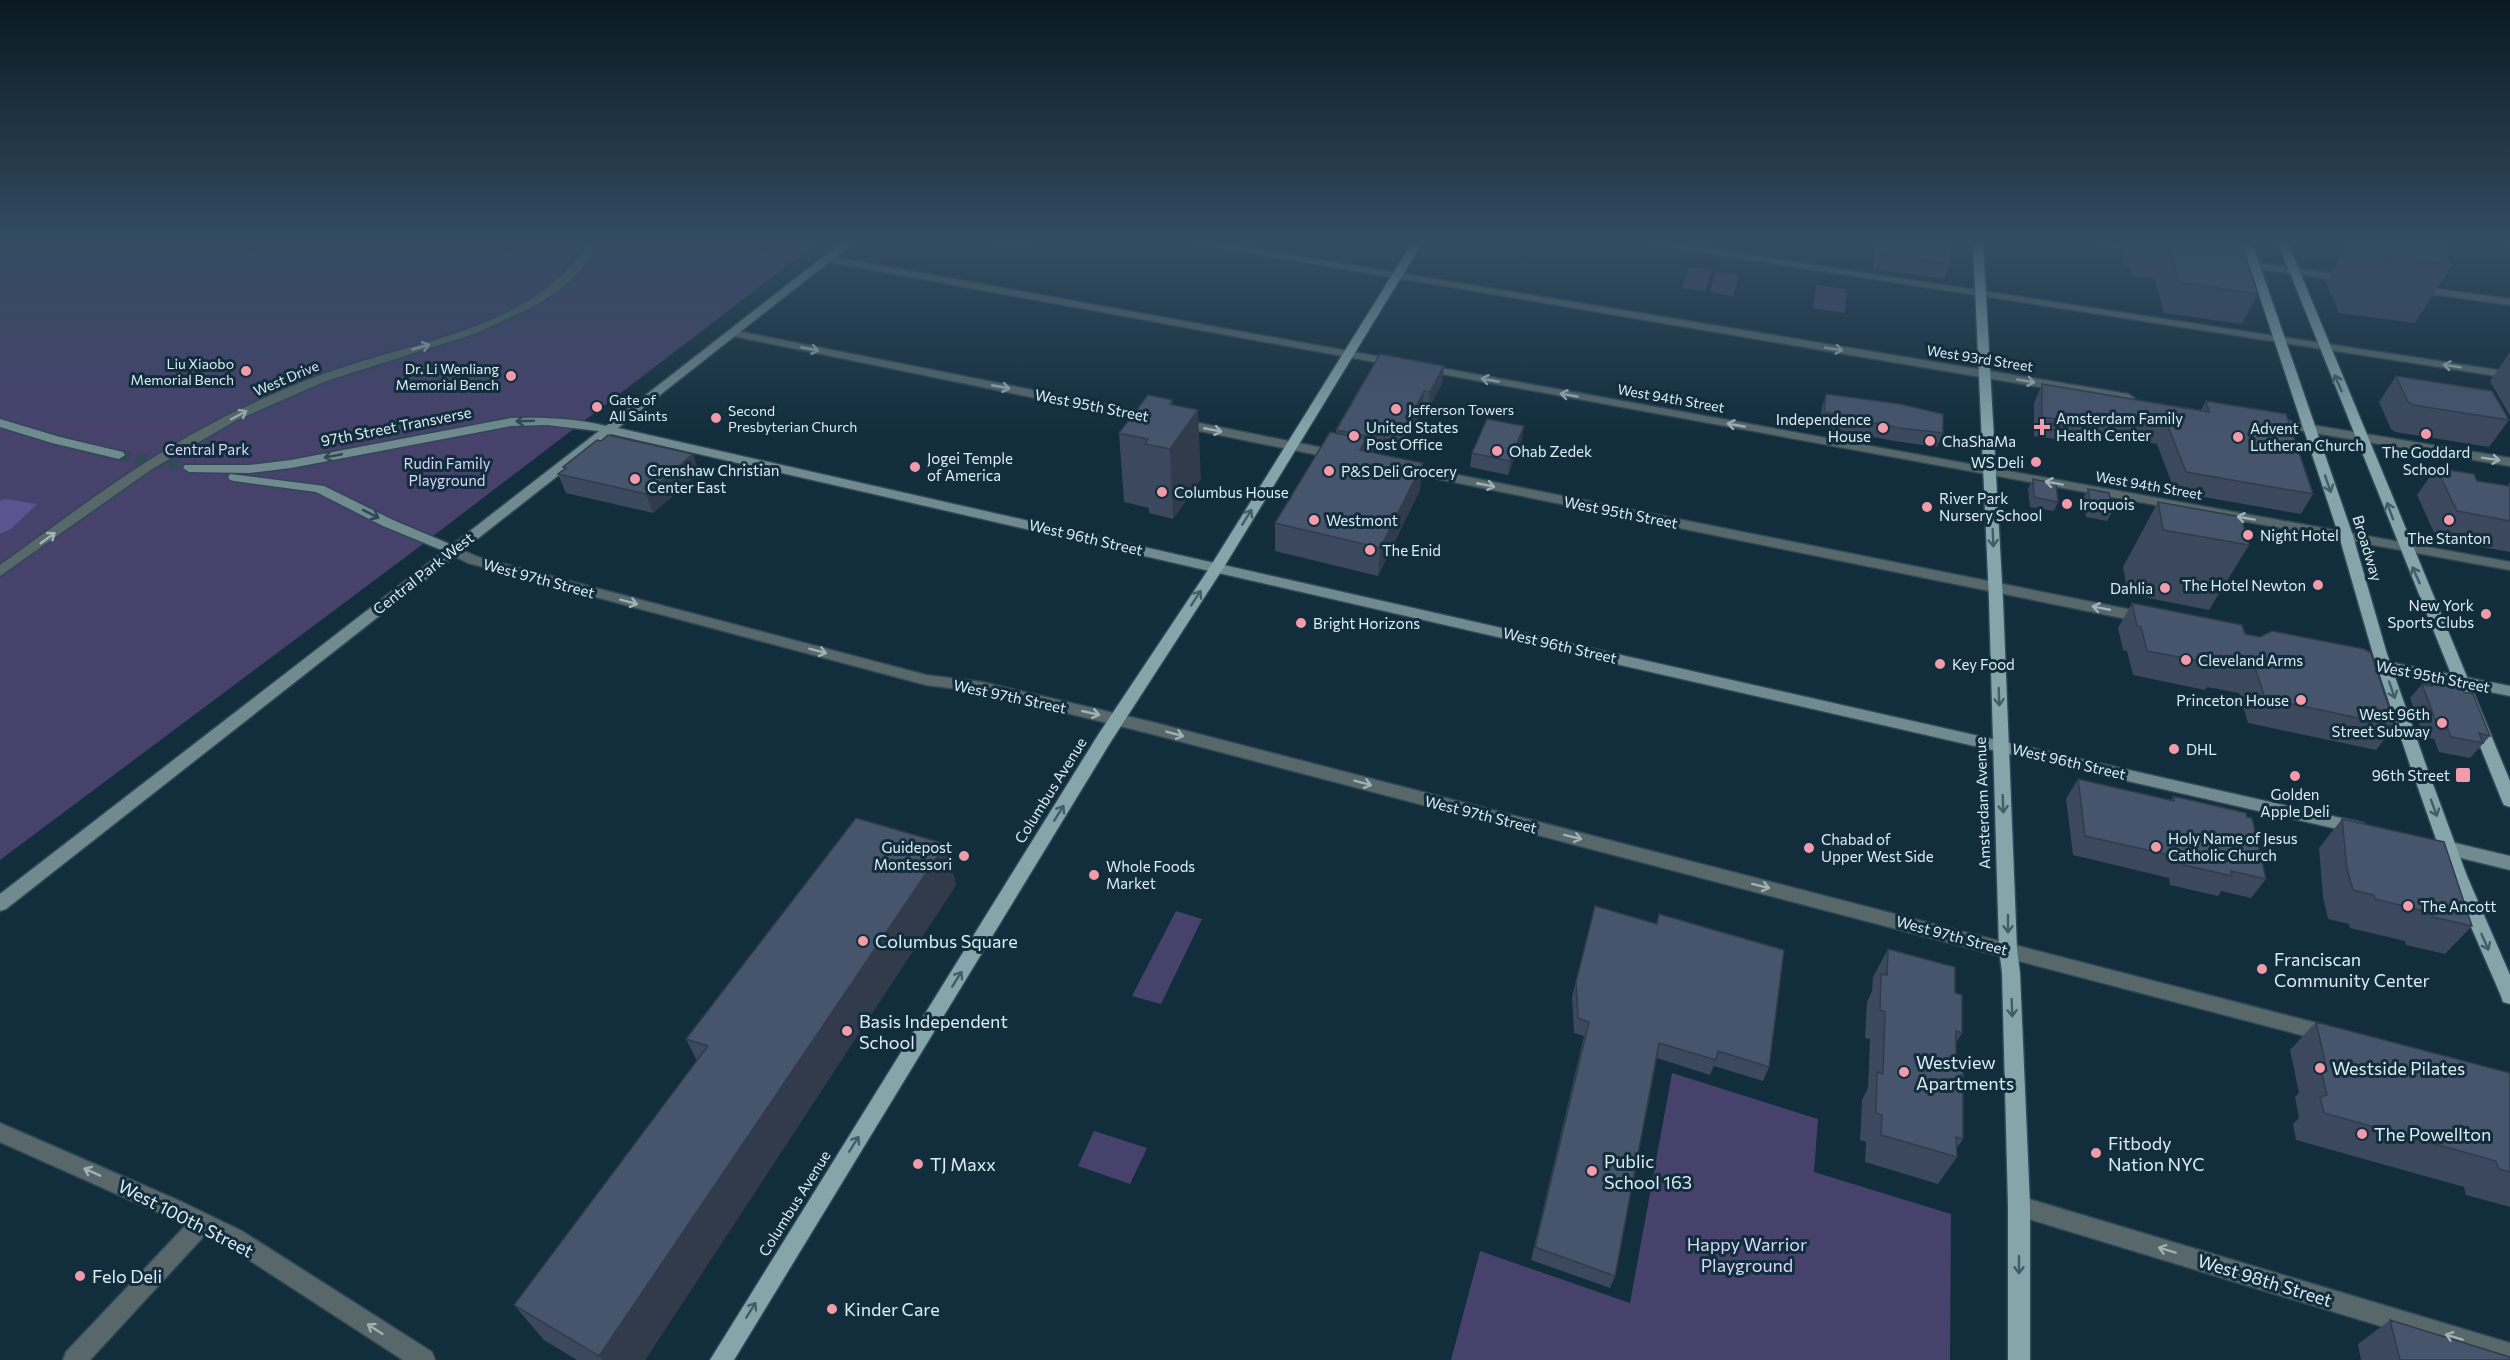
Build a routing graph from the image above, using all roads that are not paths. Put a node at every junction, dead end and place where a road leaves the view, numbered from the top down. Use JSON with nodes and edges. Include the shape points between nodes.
{"nodes":[{"id":1,"x":523,"y":306,"type":"edge"},
{"id":2,"x":766,"y":306,"type":"edge"},
{"id":3,"x":1087,"y":306,"type":"edge"},
{"id":4,"x":1379,"y":306,"type":"edge"},
{"id":5,"x":1574,"y":306,"type":"edge"},
{"id":6,"x":1982,"y":306,"type":"edge"},
{"id":7,"x":2058,"y":306,"type":"edge"},
{"id":8,"x":2269,"y":306,"type":"edge"},
{"id":9,"x":2307,"y":306,"type":"edge"},
{"id":10,"x":732,"y":333,"type":"junction"},
{"id":11,"x":2280,"y":340,"type":"junction"},
{"id":12,"x":2322,"y":346,"type":"junction"},
{"id":13,"x":1348,"y":354,"type":"junction"},
{"id":14,"x":1985,"y":375,"type":"junction"},
{"id":15,"x":2510,"y":375,"type":"edge"},
{"id":16,"x":2144,"y":401,"type":"edge"},
{"id":17,"x":2261,"y":421,"type":"edge"},
{"id":18,"x":0,"y":423,"type":"edge"},
{"id":19,"x":610,"y":428,"type":"junction"},
{"id":20,"x":2309,"y":429,"type":"junction"},
{"id":21,"x":2361,"y":437,"type":"junction"},
{"id":22,"x":1292,"y":446,"type":"junction"},
{"id":23,"x":119,"y":455,"type":"tunnel mouth"},
{"id":24,"x":1351,"y":458,"type":"edge"},
{"id":25,"x":2510,"y":462,"type":"edge"},
{"id":26,"x":1386,"y":465,"type":"edge"},
{"id":27,"x":1990,"y":471,"type":"junction"},
{"id":28,"x":2346,"y":536,"type":"junction"},
{"id":29,"x":2404,"y":546,"type":"junction"},
{"id":30,"x":453,"y":550,"type":"junction"},
{"id":31,"x":2510,"y":566,"type":"edge"},
{"id":32,"x":1217,"y":567,"type":"junction"},
{"id":33,"x":0,"y":572,"type":"edge"},
{"id":34,"x":1995,"y":587,"type":"junction"},
{"id":35,"x":2159,"y":620,"type":"edge"},
{"id":36,"x":2367,"y":662,"type":"edge"},
{"id":37,"x":2384,"y":666,"type":"junction"},
{"id":38,"x":2462,"y":681,"type":"junction"},
{"id":39,"x":2510,"y":691,"type":"edge"},
{"id":40,"x":1118,"y":720,"type":"junction"},
{"id":41,"x":2001,"y":746,"type":"junction"},
{"id":42,"x":2510,"y":801,"type":"edge"},
{"id":43,"x":2370,"y":831,"type":"edge"},
{"id":44,"x":2426,"y":843,"type":"edge"},
{"id":45,"x":2448,"y":848,"type":"junction"},
{"id":46,"x":2510,"y":863,"type":"edge"},
{"id":47,"x":0,"y":904,"type":"edge"},
{"id":48,"x":2007,"y":949,"type":"junction"},
{"id":49,"x":2510,"y":996,"type":"edge"},
{"id":50,"x":2346,"y":1039,"type":"edge"},
{"id":51,"x":0,"y":1132,"type":"edge"},
{"id":52,"x":2019,"y":1206,"type":"junction"},
{"id":53,"x":202,"y":1223,"type":"junction"},
{"id":54,"x":2510,"y":1354,"type":"edge"},
{"id":55,"x":74,"y":1360,"type":"edge"},
{"id":56,"x":424,"y":1360,"type":"edge"},
{"id":57,"x":721,"y":1360,"type":"edge"},
{"id":58,"x":2019,"y":1360,"type":"edge"}],
"edges":[{"from":33,"to":1,"type":"street","name":"West Drive","one_way":true,"via":[[149,466],[247,410],[324,378],[461,335]]},
{"from":2,"to":10,"type":"main road","name":"Central Park West"},
{"from":3,"to":13,"type":"street","name":"West 94th Street"},
{"from":4,"to":13,"type":"main road","name":"Columbus Avenue"},
{"from":5,"to":14,"type":"street","name":"West 93rd Street","one_way":true},
{"from":6,"to":14,"type":"main road","name":"Amsterdam Avenue"},
{"from":7,"to":11,"type":"street"},
{"from":8,"to":11,"type":"main road","name":"Broadway"},
{"from":9,"to":12,"type":"main road"},
{"from":10,"to":19,"type":"main road","name":"Central Park West"},
{"from":10,"to":22,"type":"street","name":"West 95th Street","one_way":true},
{"from":11,"to":12,"type":"street"},
{"from":11,"to":20,"type":"main road","name":"Broadway"},
{"from":15,"to":12,"type":"street","one_way":true},
{"from":21,"to":12,"type":"main road","one_way":true},
{"from":13,"to":22,"type":"main road","name":"Columbus Avenue"},
{"from":27,"to":13,"type":"street","name":"West 94th Street","one_way":true},
{"from":14,"to":16,"type":"street","name":"West 93rd Street","one_way":true},
{"from":14,"to":27,"type":"main road","name":"Amsterdam Avenue"},
{"from":17,"to":20,"type":"street"},
{"from":18,"to":23,"type":"main road"},
{"from":19,"to":30,"type":"main road","name":"Central Park West"},
{"from":19,"to":30,"type":"main road","name":"97th Street Transverse","one_way":true,"via":[[561,421],[511,422],[291,464],[249,469],[184,467],[319,489]]},
{"from":19,"to":32,"type":"main road","name":"West 96th Street"},
{"from":20,"to":21,"type":"street"},
{"from":20,"to":28,"type":"main road","name":"Broadway","one_way":true},
{"from":21,"to":25,"type":"street","one_way":true},
{"from":29,"to":21,"type":"main road","one_way":true},
{"from":22,"to":24,"type":"street","name":"West 95th Street"},
{"from":32,"to":22,"type":"main road","name":"Columbus Avenue","one_way":true},
{"from":26,"to":34,"type":"street","name":"West 95th Street","one_way":true},
{"from":28,"to":27,"type":"street","name":"West 94th Street","one_way":true},
{"from":27,"to":34,"type":"main road","name":"Amsterdam Avenue","one_way":true},
{"from":28,"to":29,"type":"street","name":"West 94th Street"},
{"from":28,"to":37,"type":"main road","name":"Broadway"},
{"from":29,"to":31,"type":"street","name":"West 94th Street"},
{"from":38,"to":29,"type":"main road","one_way":true},
{"from":30,"to":40,"type":"street","name":"West 97th Street","one_way":true,"via":[[473,560],[926,680],[982,687]]},
{"from":30,"to":47,"type":"main road","name":"Central Park West"},
{"from":40,"to":32,"type":"main road","name":"Columbus Avenue","one_way":true},
{"from":32,"to":41,"type":"main road","name":"West 96th Street"},
{"from":35,"to":34,"type":"street","name":"West 95th Street","one_way":true},
{"from":34,"to":41,"type":"main road","name":"Amsterdam Avenue","one_way":true},
{"from":36,"to":37,"type":"street","name":"West 95th Street"},
{"from":37,"to":38,"type":"main road","name":"West 95th Street"},
{"from":37,"to":45,"type":"main road","name":"Broadway","one_way":true},
{"from":38,"to":39,"type":"main road","name":"West 95th Street"},
{"from":38,"to":42,"type":"main road"},
{"from":40,"to":48,"type":"street","name":"West 97th Street","one_way":true},
{"from":57,"to":40,"type":"main road","name":"Columbus Avenue","one_way":true},
{"from":41,"to":43,"type":"main road","name":"West 96th Street"},
{"from":41,"to":48,"type":"main road","name":"Amsterdam Avenue","one_way":true},
{"from":44,"to":45,"type":"main road"},
{"from":45,"to":46,"type":"main road"},
{"from":45,"to":49,"type":"main road","name":"Broadway","one_way":true},
{"from":48,"to":50,"type":"street","name":"West 97th Street"},
{"from":48,"to":52,"type":"main road","name":"Amsterdam Avenue","one_way":true},
{"from":53,"to":51,"type":"street","name":"West 100th Street","one_way":true},
{"from":54,"to":52,"type":"street","name":"West 98th Street","one_way":true},
{"from":52,"to":58,"type":"main road","name":"Amsterdam Avenue","one_way":true},
{"from":53,"to":55,"type":"street"},
{"from":56,"to":53,"type":"street","name":"West 100th Street","one_way":true,"via":[[234,1238]]}]}
